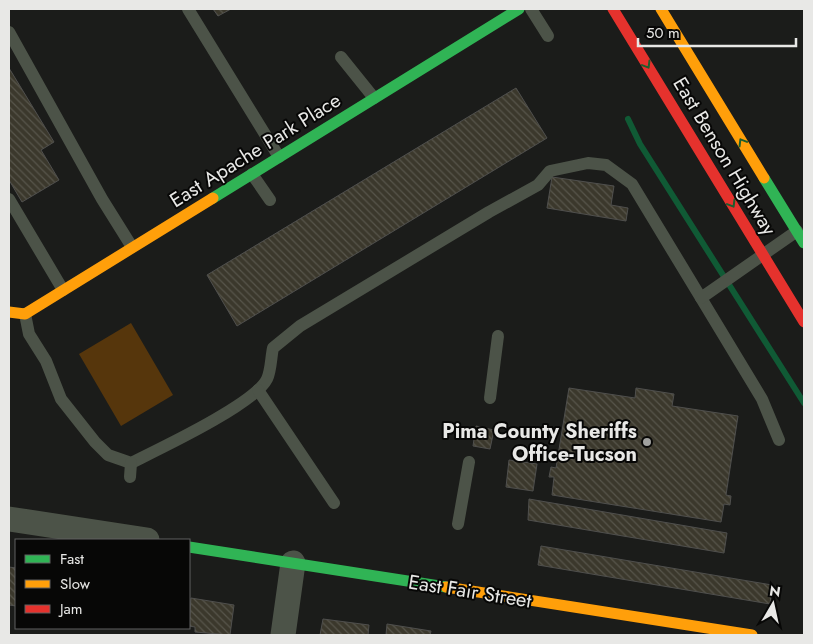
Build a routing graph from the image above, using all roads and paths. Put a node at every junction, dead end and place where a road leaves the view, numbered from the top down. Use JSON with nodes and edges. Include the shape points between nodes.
{"nodes":[{"id":1,"x":188,"y":9,"type":"edge"},
{"id":2,"x":519,"y":9,"type":"edge"},
{"id":3,"x":531,"y":9,"type":"edge"},
{"id":4,"x":613,"y":9,"type":"edge"},
{"id":5,"x":661,"y":9,"type":"edge"},
{"id":6,"x":9,"y":32,"type":"edge"},
{"id":7,"x":548,"y":36,"type":"dead end"},
{"id":8,"x":341,"y":58,"type":"dead end"},
{"id":9,"x":374,"y":98,"type":"junction"},
{"id":10,"x":278,"y":157,"type":"junction"},
{"id":11,"x":252,"y":174,"type":"junction"},
{"id":12,"x":9,"y":200,"type":"edge"},
{"id":13,"x":270,"y":200,"type":"dead end"},
{"id":14,"x":797,"y":231,"type":"junction"},
{"id":15,"x":804,"y":242,"type":"edge"},
{"id":16,"x":132,"y":248,"type":"junction"},
{"id":17,"x":764,"y":256,"type":"junction"},
{"id":18,"x":63,"y":290,"type":"junction"},
{"id":19,"x":701,"y":298,"type":"junction"},
{"id":20,"x":9,"y":312,"type":"edge"},
{"id":21,"x":25,"y":314,"type":"junction"},
{"id":22,"x":804,"y":322,"type":"edge"},
{"id":23,"x":498,"y":336,"type":"dead end"},
{"id":24,"x":258,"y":390,"type":"junction"},
{"id":25,"x":490,"y":398,"type":"dead end"},
{"id":26,"x":780,"y":440,"type":"dead end"},
{"id":27,"x":469,"y":462,"type":"dead end"},
{"id":28,"x":131,"y":463,"type":"junction"},
{"id":29,"x":130,"y":478,"type":"dead end"},
{"id":30,"x":334,"y":504,"type":"dead end"},
{"id":31,"x":9,"y":519,"type":"edge"},
{"id":32,"x":458,"y":524,"type":"dead end"},
{"id":33,"x":140,"y":539,"type":"edge"},
{"id":34,"x":190,"y":547,"type":"edge"},
{"id":35,"x":293,"y":563,"type":"junction"},
{"id":36,"x":654,"y":620,"type":"junction"},
{"id":37,"x":284,"y":635,"type":"edge"},
{"id":38,"x":653,"y":635,"type":"edge"},
{"id":39,"x":752,"y":635,"type":"edge"}],
"edges":[{"from":1,"to":10,"type":"lane"},
{"from":2,"to":9,"type":"street","name":"East Apache Park Place"},
{"from":3,"to":7,"type":"lane"},
{"from":4,"to":17,"type":"street","name":"East Benson Highway","one_way":true},
{"from":14,"to":5,"type":"street","name":"East Benson Highway","one_way":true},
{"from":6,"to":16,"type":"lane"},
{"from":8,"to":9,"type":"lane"},
{"from":9,"to":10,"type":"street","name":"East Apache Park Place"},
{"from":10,"to":11,"type":"street","name":"East Apache Park Place"},
{"from":11,"to":13,"type":"lane"},
{"from":11,"to":16,"type":"street","name":"East Apache Park Place"},
{"from":12,"to":18,"type":"lane"},
{"from":14,"to":15,"type":"street","name":"East Benson Highway"},
{"from":14,"to":17,"type":"lane"},
{"from":16,"to":18,"type":"street","name":"East Apache Park Place"},
{"from":17,"to":19,"type":"lane"},
{"from":17,"to":22,"type":"street","name":"East Benson Highway"},
{"from":18,"to":21,"type":"street","name":"East Apache Park Place"},
{"from":19,"to":24,"type":"lane","via":[[632,184],[606,165],[588,163],[550,171],[538,185],[300,326],[273,348],[268,379]]},
{"from":19,"to":26,"type":"lane","via":[[762,399]]},
{"from":20,"to":21,"type":"street"},
{"from":21,"to":28,"type":"lane","via":[[29,334],[46,361],[61,399],[108,455]]},
{"from":23,"to":25,"type":"lane"},
{"from":24,"to":28,"type":"lane","via":[[250,398]]},
{"from":24,"to":30,"type":"lane"},
{"from":27,"to":32,"type":"lane"},
{"from":28,"to":29,"type":"lane"},
{"from":31,"to":33,"type":"street"},
{"from":34,"to":35,"type":"street","name":"East Fair Street"},
{"from":35,"to":36,"type":"street","name":"East Fair Street"},
{"from":35,"to":37,"type":"street"},
{"from":36,"to":38,"type":"lane"},
{"from":36,"to":39,"type":"street","name":"East Fair Street"}]}
